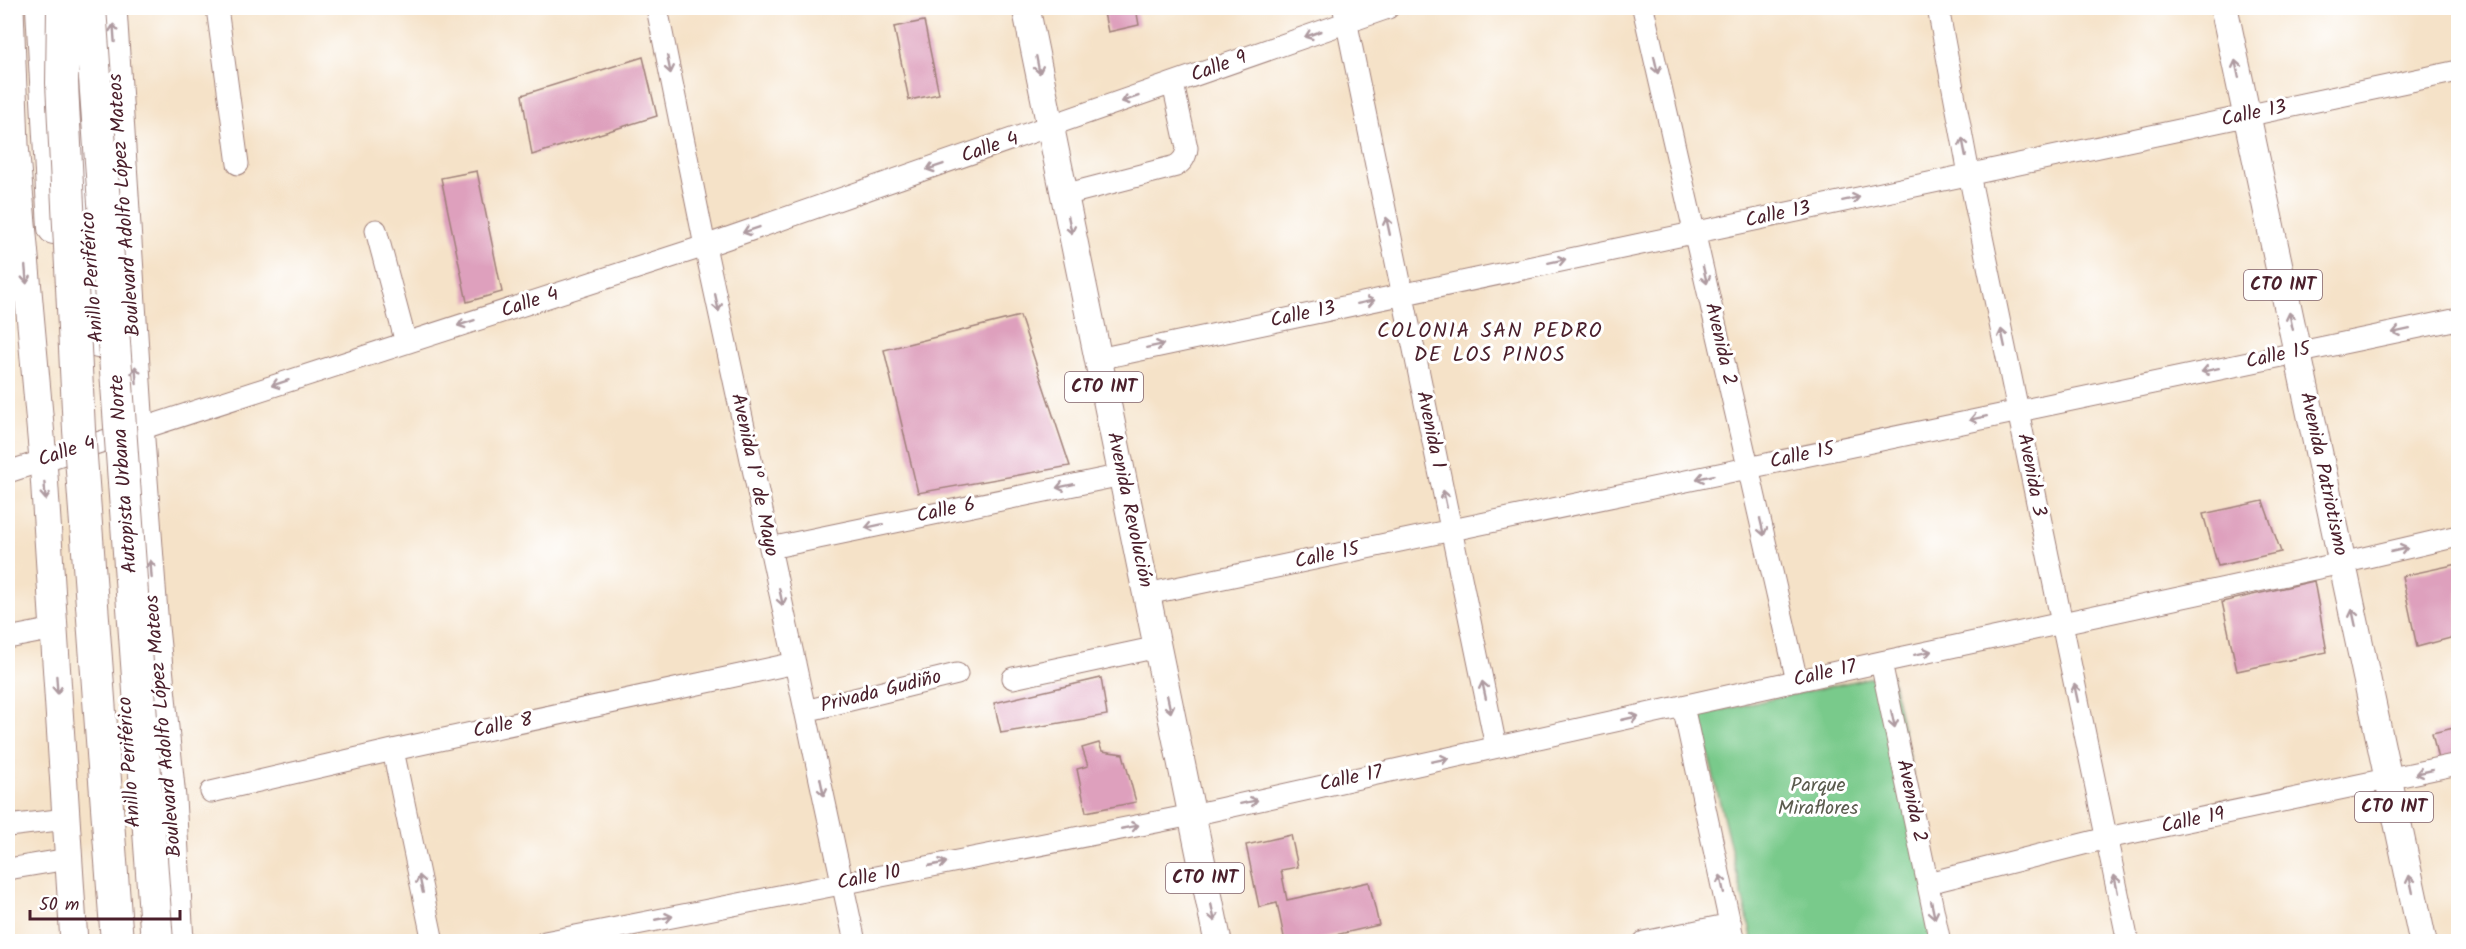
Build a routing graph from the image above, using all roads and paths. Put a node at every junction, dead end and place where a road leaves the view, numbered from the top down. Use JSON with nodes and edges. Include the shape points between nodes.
{"nodes":[{"id":1,"x":10,"y":8,"type":"edge"},
{"id":2,"x":42,"y":8,"type":"edge"},
{"id":3,"x":63,"y":8,"type":"edge"},
{"id":4,"x":79,"y":8,"type":"edge"},
{"id":5,"x":90,"y":8,"type":"edge"},
{"id":6,"x":113,"y":8,"type":"edge"},
{"id":7,"x":217,"y":8,"type":"edge"},
{"id":8,"x":657,"y":8,"type":"edge"},
{"id":9,"x":1026,"y":8,"type":"edge"},
{"id":10,"x":1388,"y":8,"type":"edge"},
{"id":11,"x":1643,"y":8,"type":"edge"},
{"id":12,"x":1938,"y":8,"type":"edge"},
{"id":13,"x":2224,"y":8,"type":"edge"},
{"id":14,"x":1345,"y":15,"type":"edge"},
{"id":15,"x":2458,"y":71,"type":"edge"},
{"id":16,"x":1173,"y":84,"type":"junction"},
{"id":17,"x":2247,"y":115,"type":"junction"},
{"id":18,"x":1050,"y":127,"type":"junction"},
{"id":19,"x":238,"y":164,"type":"dead end"},
{"id":20,"x":1969,"y":174,"type":"junction"},
{"id":21,"x":1064,"y":195,"type":"junction"},
{"id":22,"x":376,"y":230,"type":"dead end"},
{"id":23,"x":1695,"y":232,"type":"junction"},
{"id":24,"x":705,"y":246,"type":"junction"},
{"id":25,"x":1402,"y":294,"type":"junction"},
{"id":26,"x":2458,"y":319,"type":"edge"},
{"id":27,"x":406,"y":343,"type":"junction"},
{"id":28,"x":2297,"y":352,"type":"junction"},
{"id":29,"x":1098,"y":358,"type":"junction"},
{"id":30,"x":2018,"y":410,"type":"junction"},
{"id":31,"x":140,"y":428,"type":"junction"},
{"id":32,"x":43,"y":459,"type":"junction"},
{"id":33,"x":1749,"y":468,"type":"junction"},
{"id":34,"x":8,"y":472,"type":"edge"},
{"id":35,"x":1122,"y":474,"type":"junction"},
{"id":36,"x":1451,"y":530,"type":"junction"},
{"id":37,"x":2458,"y":536,"type":"edge"},
{"id":38,"x":770,"y":548,"type":"junction"},
{"id":39,"x":2342,"y":563,"type":"junction"},
{"id":40,"x":1147,"y":594,"type":"junction"},
{"id":41,"x":2061,"y":623,"type":"junction"},
{"id":42,"x":54,"y":629,"type":"junction"},
{"id":43,"x":8,"y":638,"type":"edge"},
{"id":44,"x":1158,"y":647,"type":"junction"},
{"id":45,"x":1881,"y":662,"type":"junction"},
{"id":46,"x":795,"y":663,"type":"junction"},
{"id":47,"x":957,"y":674,"type":"dead end"},
{"id":48,"x":1013,"y":678,"type":"dead end"},
{"id":49,"x":1797,"y":681,"type":"junction"},
{"id":50,"x":1683,"y":706,"type":"junction"},
{"id":51,"x":805,"y":711,"type":"junction"},
{"id":52,"x":1496,"y":747,"type":"junction"},
{"id":53,"x":393,"y":750,"type":"junction"},
{"id":54,"x":2458,"y":765,"type":"edge"},
{"id":55,"x":2389,"y":780,"type":"junction"},
{"id":56,"x":211,"y":792,"type":"dead end"},
{"id":57,"x":1192,"y":814,"type":"junction"},
{"id":58,"x":66,"y":819,"type":"junction"},
{"id":59,"x":8,"y":826,"type":"edge"},
{"id":60,"x":2107,"y":838,"type":"junction"},
{"id":61,"x":68,"y":859,"type":"junction"},
{"id":62,"x":8,"y":869,"type":"edge"},
{"id":63,"x":843,"y":883,"type":"junction"},
{"id":64,"x":1928,"y":883,"type":"junction"},
{"id":65,"x":1732,"y":933,"type":"edge"},
{"id":66,"x":74,"y":942,"type":"edge"},
{"id":67,"x":106,"y":942,"type":"edge"},
{"id":68,"x":117,"y":942,"type":"edge"},
{"id":69,"x":144,"y":942,"type":"edge"},
{"id":70,"x":158,"y":942,"type":"edge"},
{"id":71,"x":180,"y":942,"type":"edge"},
{"id":72,"x":433,"y":942,"type":"edge"},
{"id":73,"x":545,"y":942,"type":"edge"},
{"id":74,"x":855,"y":942,"type":"edge"},
{"id":75,"x":1218,"y":942,"type":"edge"},
{"id":76,"x":1644,"y":942,"type":"edge"},
{"id":77,"x":1940,"y":942,"type":"edge"},
{"id":78,"x":2128,"y":942,"type":"edge"},
{"id":79,"x":2423,"y":942,"type":"edge"}],
"edges":[{"from":1,"to":32,"type":"main road","one_way":true,"via":[[15,146]]},
{"from":2,"to":67,"type":"highway","name":"Anillo Periférico"},
{"from":3,"to":68,"type":"highway","name":"Autopista Urbana Norte","bridge":true,"via":[[62,83],[79,430]]},
{"from":4,"to":69,"type":"highway","name":"Anillo Periférico","via":[[84,149]]},
{"from":5,"to":70,"type":"highway","name":"Autopista Urbana Norte","bridge":true},
{"from":31,"to":6,"type":"main road","name":"Boulevard Adolfo López Mateos","one_way":true},
{"from":7,"to":19,"type":"street"},
{"from":8,"to":24,"type":"street","name":"Avenida 1º de Mayo","one_way":true},
{"from":9,"to":18,"type":"main road","name":"Avenida Revolución","number":"CTO INT","one_way":true},
{"from":10,"to":14,"type":"street","name":"Calle 9"},
{"from":11,"to":23,"type":"street","name":"Avenida 2","one_way":true},
{"from":20,"to":12,"type":"street","name":"Avenida 3","one_way":true},
{"from":17,"to":13,"type":"main road","name":"Avenida Patriotismo","number":"CTO INT","one_way":true},
{"from":14,"to":16,"type":"street","name":"Calle 9","one_way":true},
{"from":25,"to":14,"type":"street","name":"Avenida 1","one_way":true},
{"from":15,"to":17,"type":"street","name":"Calle 13"},
{"from":16,"to":18,"type":"street","name":"Calle 9","one_way":true},
{"from":16,"to":21,"type":"street","via":[[1187,148],[1182,162]]},
{"from":17,"to":20,"type":"street","name":"Calle 13"},
{"from":28,"to":17,"type":"main road","name":"Avenida Patriotismo","number":"CTO INT","one_way":true},
{"from":18,"to":21,"type":"main road","name":"Avenida Revolución","number":"CTO INT"},
{"from":18,"to":24,"type":"street","name":"Calle 4","one_way":true},
{"from":23,"to":20,"type":"street","name":"Calle 13","one_way":true},
{"from":30,"to":20,"type":"street","name":"Avenida 3","one_way":true},
{"from":21,"to":29,"type":"main road","name":"Avenida Revolución","number":"CTO INT","one_way":true},
{"from":22,"to":27,"type":"street"},
{"from":25,"to":23,"type":"street","name":"Calle 13","one_way":true},
{"from":23,"to":33,"type":"street","name":"Avenida 2","one_way":true},
{"from":24,"to":27,"type":"street","name":"Calle 4","one_way":true},
{"from":24,"to":38,"type":"street","name":"Avenida 1º de Mayo","one_way":true},
{"from":29,"to":25,"type":"street","name":"Calle 13","one_way":true},
{"from":36,"to":25,"type":"street","name":"Avenida 1","one_way":true},
{"from":26,"to":28,"type":"street","name":"Calle 15","one_way":true},
{"from":27,"to":31,"type":"street","name":"Calle 4","one_way":true},
{"from":28,"to":30,"type":"street","name":"Calle 15","one_way":true},
{"from":28,"to":39,"type":"main road","name":"Avenida Patriotismo","number":"CTO INT"},
{"from":29,"to":35,"type":"main road","name":"Avenida Revolución","number":"CTO INT"},
{"from":30,"to":33,"type":"street","name":"Calle 15","one_way":true},
{"from":30,"to":41,"type":"street","name":"Avenida 3"},
{"from":31,"to":32,"type":"street","name":"Calle 4"},
{"from":71,"to":31,"type":"main road","name":"Boulevard Adolfo López Mateos","one_way":true,"via":[[172,798]]},
{"from":32,"to":34,"type":"street","name":"Calle 4"},
{"from":32,"to":42,"type":"main road","one_way":true},
{"from":33,"to":36,"type":"street","name":"Calle 15","one_way":true},
{"from":33,"to":49,"type":"street","name":"Avenida 2","one_way":true},
{"from":35,"to":38,"type":"street","name":"Calle 6","one_way":true},
{"from":35,"to":40,"type":"main road","name":"Avenida Revolución","number":"CTO INT"},
{"from":36,"to":40,"type":"street","name":"Calle 15"},
{"from":52,"to":36,"type":"street","name":"Avenida 1","one_way":true},
{"from":39,"to":37,"type":"street","name":"Calle 17","one_way":true},
{"from":38,"to":46,"type":"street","name":"Avenida 1º de Mayo","one_way":true},
{"from":39,"to":41,"type":"street","name":"Calle 17"},
{"from":55,"to":39,"type":"main road","name":"Avenida Patriotismo","number":"CTO INT","one_way":true},
{"from":40,"to":44,"type":"main road","name":"Avenida Revolución","number":"CTO INT"},
{"from":45,"to":41,"type":"street","name":"Calle 17","one_way":true},
{"from":60,"to":41,"type":"street","name":"Avenida 3","one_way":true},
{"from":42,"to":43,"type":"street"},
{"from":42,"to":58,"type":"main road","one_way":true},
{"from":44,"to":48,"type":"street"},
{"from":44,"to":57,"type":"main road","name":"Avenida Revolución","number":"CTO INT","one_way":true},
{"from":45,"to":49,"type":"street","name":"Calle 17"},
{"from":45,"to":64,"type":"street","name":"Avenida 2","one_way":true},
{"from":46,"to":51,"type":"street","name":"Avenida 1º de Mayo"},
{"from":46,"to":53,"type":"street","name":"Calle 8"},
{"from":47,"to":51,"type":"street","name":"Privada Gudiño"},
{"from":49,"to":50,"type":"street","name":"Calle 17"},
{"from":52,"to":50,"type":"street","name":"Calle 17","one_way":true},
{"from":65,"to":50,"type":"street","one_way":true},
{"from":51,"to":63,"type":"street","name":"Avenida 1º de Mayo","one_way":true},
{"from":57,"to":52,"type":"street","name":"Calle 17","one_way":true},
{"from":53,"to":56,"type":"street","name":"Calle 8"},
{"from":72,"to":53,"type":"street","one_way":true},
{"from":54,"to":55,"type":"street","name":"Calle 19","one_way":true},
{"from":55,"to":60,"type":"street","name":"Calle 19"},
{"from":79,"to":55,"type":"main road","name":"Avenida Patriotismo","number":"CTO INT","one_way":true},
{"from":63,"to":57,"type":"street","name":"Calle 10","one_way":true},
{"from":57,"to":75,"type":"main road","name":"Avenida Revolución","number":"CTO INT","one_way":true},
{"from":58,"to":59,"type":"street"},
{"from":58,"to":61,"type":"main road"},
{"from":60,"to":64,"type":"street","name":"Calle 19"},
{"from":78,"to":60,"type":"street","name":"Avenida 3","one_way":true},
{"from":61,"to":62,"type":"street"},
{"from":61,"to":66,"type":"main road"},
{"from":73,"to":63,"type":"street","name":"Calle 10","one_way":true},
{"from":63,"to":74,"type":"street","name":"Avenida 1º de Mayo"},
{"from":64,"to":77,"type":"street","name":"Avenida 2","one_way":true},
{"from":65,"to":76,"type":"street"}]}
